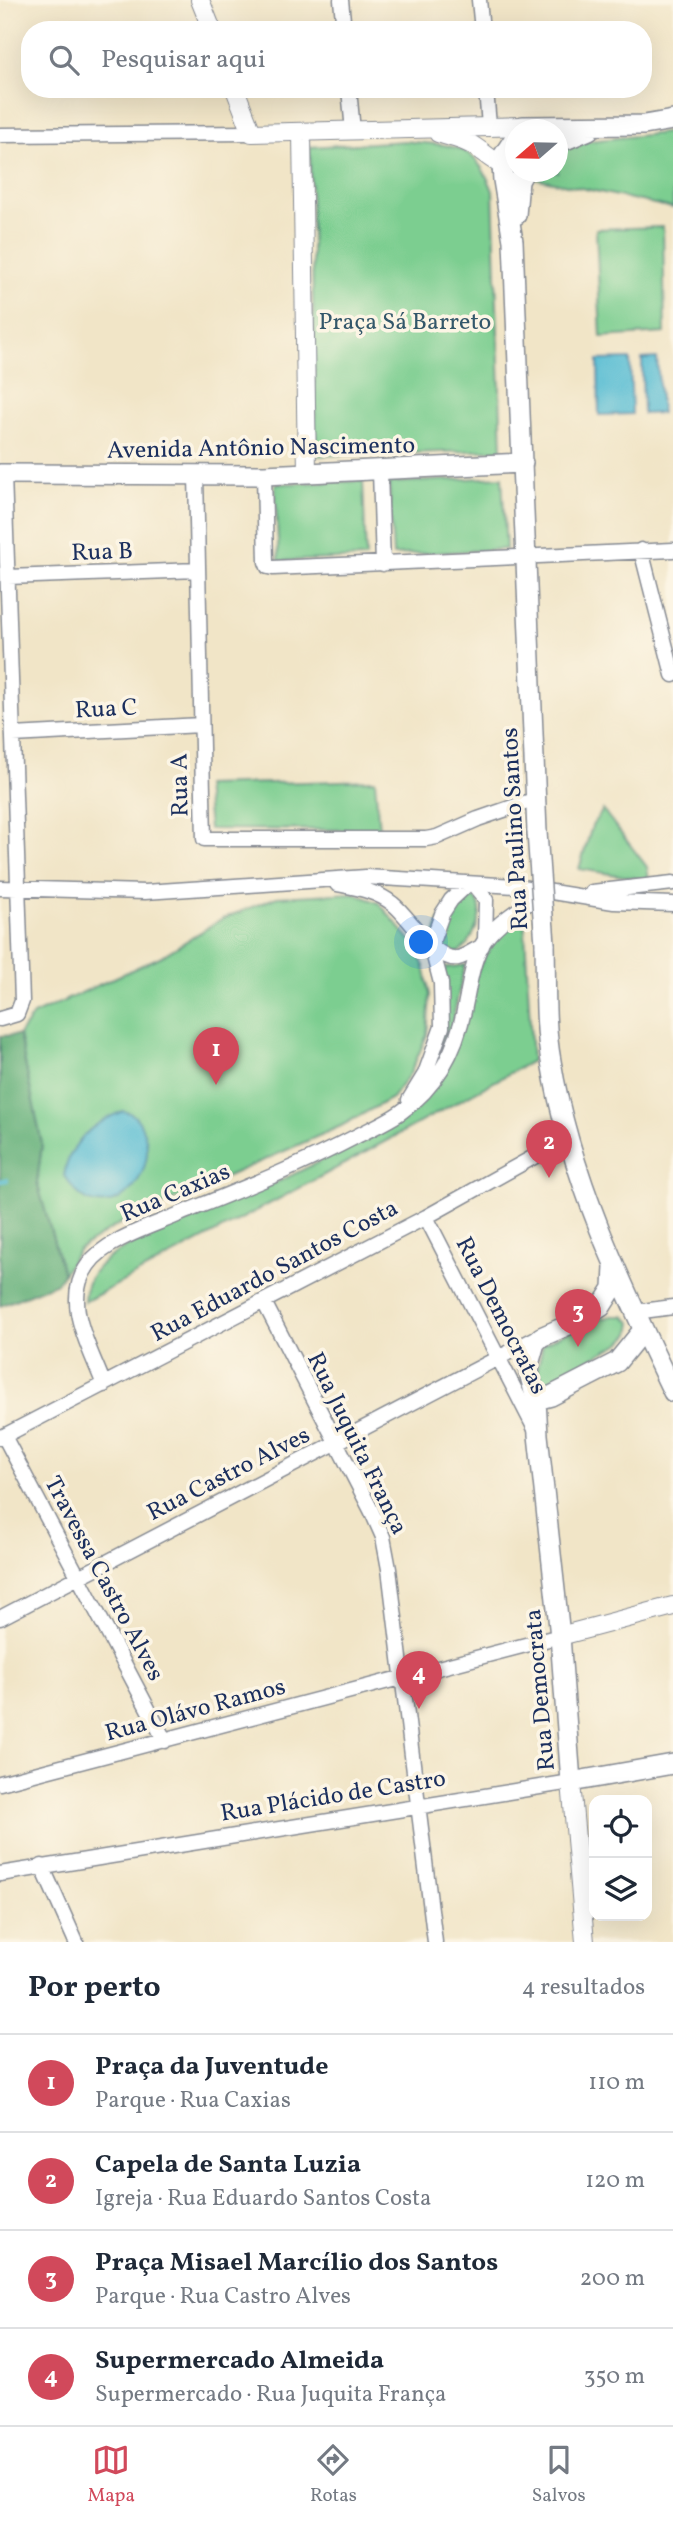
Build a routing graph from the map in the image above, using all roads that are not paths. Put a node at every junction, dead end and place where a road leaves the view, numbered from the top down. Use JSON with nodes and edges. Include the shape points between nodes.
{"nodes":[{"id":1,"x":200,"y":0,"type":"edge"},
{"id":2,"x":341,"y":0,"type":"edge"},
{"id":3,"x":480,"y":0,"type":"edge"},
{"id":4,"x":208,"y":21,"type":"edge"},
{"id":5,"x":343,"y":21,"type":"edge"},
{"id":6,"x":481,"y":21,"type":"edge"},
{"id":7,"x":238,"y":98,"type":"edge"},
{"id":8,"x":350,"y":98,"type":"edge"},
{"id":9,"x":487,"y":98,"type":"edge"},
{"id":10,"x":673,"y":120,"type":"edge"},
{"id":11,"x":599,"y":125,"type":"junction"},
{"id":12,"x":489,"y":126,"type":"junction"},
{"id":13,"x":568,"y":127,"type":"edge"},
{"id":14,"x":418,"y":128,"type":"junction"},
{"id":15,"x":505,"y":128,"type":"edge"},
{"id":16,"x":353,"y":131,"type":"junction"},
{"id":17,"x":302,"y":133,"type":"junction"},
{"id":18,"x":252,"y":134,"type":"junction"},
{"id":19,"x":0,"y":135,"type":"edge"},
{"id":20,"x":568,"y":139,"type":"edge"},
{"id":21,"x":505,"y":164,"type":"edge"},
{"id":22,"x":505,"y":175,"type":"edge"},
{"id":23,"x":519,"y":182,"type":"edge"},
{"id":24,"x":513,"y":241,"type":"junction"},
{"id":25,"x":523,"y":463,"type":"junction"},
{"id":26,"x":380,"y":471,"type":"junction"},
{"id":27,"x":307,"y":473,"type":"junction"},
{"id":28,"x":2,"y":474,"type":"edge"},
{"id":29,"x":196,"y":475,"type":"junction"},
{"id":30,"x":264,"y":475,"type":"junction"},
{"id":31,"x":641,"y":550,"type":"junction"},
{"id":32,"x":673,"y":550,"type":"edge"},
{"id":33,"x":526,"y":558,"type":"junction"},
{"id":34,"x":383,"y":564,"type":"junction"},
{"id":35,"x":198,"y":570,"type":"junction"},
{"id":36,"x":8,"y":577,"type":"junction"},
{"id":37,"x":4,"y":613,"type":"edge"},
{"id":38,"x":673,"y":675,"type":"edge"},
{"id":39,"x":201,"y":725,"type":"junction"},
{"id":40,"x":13,"y":736,"type":"junction"},
{"id":41,"x":7,"y":753,"type":"edge"},
{"id":42,"x":536,"y":799,"type":"junction"},
{"id":43,"x":322,"y":880,"type":"junction"},
{"id":44,"x":673,"y":883,"type":"edge"},
{"id":45,"x":471,"y":884,"type":"junction"},
{"id":46,"x":0,"y":888,"type":"edge"},
{"id":47,"x":19,"y":888,"type":"junction"},
{"id":48,"x":548,"y":891,"type":"junction"},
{"id":49,"x":569,"y":894,"type":"junction"},
{"id":50,"x":673,"y":904,"type":"edge"},
{"id":51,"x":484,"y":943,"type":"junction"},
{"id":52,"x":431,"y":945,"type":"junction"},
{"id":53,"x":0,"y":1019,"type":"edge"},
{"id":54,"x":400,"y":1113,"type":"junction"},
{"id":55,"x":568,"y":1138,"type":"junction"},
{"id":56,"x":426,"y":1217,"type":"junction"},
{"id":57,"x":614,"y":1266,"type":"junction"},
{"id":58,"x":264,"y":1302,"type":"junction"},
{"id":59,"x":673,"y":1307,"type":"edge"},
{"id":60,"x":635,"y":1312,"type":"junction"},
{"id":61,"x":580,"y":1320,"type":"junction"},
{"id":62,"x":552,"y":1330,"type":"junction"},
{"id":63,"x":643,"y":1330,"type":"junction"},
{"id":64,"x":498,"y":1357,"type":"junction"},
{"id":65,"x":104,"y":1385,"type":"junction"},
{"id":66,"x":673,"y":1392,"type":"edge"},
{"id":67,"x":536,"y":1400,"type":"junction"},
{"id":68,"x":538,"y":1435,"type":"junction"},
{"id":69,"x":2,"y":1437,"type":"edge"},
{"id":70,"x":337,"y":1442,"type":"junction"},
{"id":71,"x":79,"y":1576,"type":"junction"},
{"id":72,"x":673,"y":1606,"type":"edge"},
{"id":73,"x":0,"y":1618,"type":"edge"},
{"id":74,"x":560,"y":1636,"type":"junction"},
{"id":75,"x":402,"y":1677,"type":"junction"},
{"id":76,"x":165,"y":1741,"type":"junction"},
{"id":77,"x":673,"y":1764,"type":"edge"},
{"id":78,"x":571,"y":1782,"type":"junction"},
{"id":79,"x":0,"y":1783,"type":"edge"},
{"id":80,"x":419,"y":1807,"type":"junction"},
{"id":81,"x":42,"y":1866,"type":"junction"},
{"id":82,"x":0,"y":1874,"type":"edge"},
{"id":83,"x":76,"y":1942,"type":"edge"},
{"id":84,"x":435,"y":1942,"type":"edge"},
{"id":85,"x":585,"y":1942,"type":"edge"}],
"edges":[{"from":1,"to":4,"type":"street"},
{"from":2,"to":5,"type":"street"},
{"from":3,"to":6,"type":"street"},
{"from":7,"to":18,"type":"street"},
{"from":8,"to":16,"type":"street"},
{"from":9,"to":12,"type":"street"},
{"from":10,"to":11,"type":"main road"},
{"from":11,"to":13,"type":"main road"},
{"from":11,"to":20,"type":"main road"},
{"from":12,"to":14,"type":"street"},
{"from":12,"to":15,"type":"street"},
{"from":14,"to":16,"type":"street"},
{"from":14,"to":21,"type":"street","via":[[463,141]]},
{"from":16,"to":17,"type":"street"},
{"from":17,"to":18,"type":"street"},
{"from":17,"to":27,"type":"street"},
{"from":18,"to":19,"type":"street"},
{"from":22,"to":24,"type":"main road","name":"Rua Paulino Santos"},
{"from":23,"to":24,"type":"main road","name":"Rua Paulino Santos"},
{"from":24,"to":25,"type":"main road","name":"Rua Paulino Santos"},
{"from":25,"to":26,"type":"main road","name":"Avenida Antônio Nascimento"},
{"from":25,"to":33,"type":"main road","name":"Rua Paulino Santos"},
{"from":26,"to":27,"type":"main road","name":"Avenida Antônio Nascimento"},
{"from":26,"to":34,"type":"street"},
{"from":27,"to":30,"type":"main road","name":"Avenida Antônio Nascimento"},
{"from":28,"to":29,"type":"main road","name":"Avenida Antônio Nascimento"},
{"from":28,"to":36,"type":"street"},
{"from":29,"to":30,"type":"main road","name":"Avenida Antônio Nascimento"},
{"from":29,"to":35,"type":"street","name":"Rua A"},
{"from":30,"to":34,"type":"street","via":[[268,567]]},
{"from":31,"to":32,"type":"street"},
{"from":31,"to":33,"type":"street"},
{"from":31,"to":38,"type":"street"},
{"from":33,"to":34,"type":"street"},
{"from":33,"to":42,"type":"main road","name":"Rua Paulino Santos"},
{"from":35,"to":36,"type":"street","name":"Rua B"},
{"from":35,"to":39,"type":"street","name":"Rua A"},
{"from":36,"to":37,"type":"street"},
{"from":37,"to":40,"type":"street"},
{"from":39,"to":40,"type":"street","name":"Rua C"},
{"from":39,"to":42,"type":"street","name":"Rua A","via":[[204,839],[426,839]]},
{"from":40,"to":41,"type":"street"},
{"from":41,"to":47,"type":"street"},
{"from":42,"to":55,"type":"main road","name":"Rua Paulino Santos","bridge":true,"via":[[548,1036]]},
{"from":43,"to":45,"type":"street","via":[[366,877]]},
{"from":43,"to":47,"type":"street","via":[[145,892]]},
{"from":43,"to":52,"type":"street","via":[[383,897]]},
{"from":44,"to":49,"type":"street"},
{"from":45,"to":48,"type":"street"},
{"from":45,"to":51,"type":"street","via":[[486,900]]},
{"from":45,"to":52,"type":"street","via":[[451,900]]},
{"from":46,"to":47,"type":"street"},
{"from":47,"to":53,"type":"street","via":[[22,1001],[17,1014]]},
{"from":48,"to":49,"type":"street"},
{"from":48,"to":51,"type":"street","name":"Rua Caxias","via":[[503,922]]},
{"from":49,"to":50,"type":"street","via":[[614,902]]},
{"from":51,"to":52,"type":"street","via":[[454,958]]},
{"from":51,"to":54,"type":"street","name":"Rua Caxias","via":[[458,1037],[447,1060],[427,1091]]},
{"from":52,"to":54,"type":"street","name":"Rua Caxias","via":[[441,983],[442,1027],[425,1074]]},
{"from":54,"to":65,"type":"street","name":"Rua Caxias","via":[[309,1161],[139,1232],[94,1257],[77,1283],[76,1303]]},
{"from":55,"to":56,"type":"street","name":"Rua Eduardo Santos Costa"},
{"from":55,"to":57,"type":"main road","name":"Rua Paulino Santos"},
{"from":56,"to":58,"type":"street","name":"Rua Eduardo Santos Costa"},
{"from":56,"to":64,"type":"street","name":"Rua Democratas"},
{"from":57,"to":60,"type":"main road","name":"Rua Paulino Santos"},
{"from":57,"to":61,"type":"main road","via":[[609,1297]]},
{"from":58,"to":65,"type":"street","name":"Rua Eduardo Santos Costa"},
{"from":58,"to":70,"type":"street","name":"Rua Juquita França"},
{"from":59,"to":60,"type":"street"},
{"from":60,"to":61,"type":"main road"},
{"from":60,"to":63,"type":"main road","name":"Rua Paulino Santos"},
{"from":61,"to":62,"type":"main road"},
{"from":62,"to":64,"type":"street","name":"Rua Castro Alves"},
{"from":62,"to":67,"type":"main road","name":"Rua Democrata","via":[[535,1343],[530,1360]]},
{"from":63,"to":66,"type":"main road","name":"Rua Paulino Santos"},
{"from":63,"to":67,"type":"main road","via":[[617,1362]]},
{"from":64,"to":68,"type":"street","name":"Rua Democratas"},
{"from":64,"to":70,"type":"street","name":"Rua Castro Alves"},
{"from":65,"to":69,"type":"street","name":"Rua Eduardo Santos Costa"},
{"from":67,"to":68,"type":"main road","name":"Rua Democrata"},
{"from":68,"to":74,"type":"main road","name":"Rua Democrata"},
{"from":69,"to":71,"type":"street","name":"Travessa Castro Alves"},
{"from":70,"to":71,"type":"street","name":"Rua Castro Alves"},
{"from":70,"to":75,"type":"street","name":"Rua Juquita França","via":[[383,1537]]},
{"from":71,"to":73,"type":"street","name":"Rua Castro Alves"},
{"from":71,"to":76,"type":"street","name":"Travessa Castro Alves"},
{"from":72,"to":74,"type":"street"},
{"from":74,"to":75,"type":"street","name":"Rua Olávo Ramos"},
{"from":74,"to":78,"type":"main road","name":"Rua Democrata"},
{"from":75,"to":76,"type":"street","name":"Rua Olávo Ramos"},
{"from":75,"to":80,"type":"street","name":"Rua Juquita França"},
{"from":76,"to":79,"type":"street","name":"Rua Olávo Ramos"},
{"from":77,"to":78,"type":"main road","name":"Rua Plácido de Castro"},
{"from":78,"to":80,"type":"street","name":"Rua Plácido de Castro"},
{"from":78,"to":85,"type":"street","name":"Rua Democrata"},
{"from":80,"to":81,"type":"street","name":"Rua Plácido de Castro"},
{"from":80,"to":84,"type":"street","name":"Rua Juquita França"},
{"from":81,"to":82,"type":"street","name":"Rua Plácido de Castro"},
{"from":81,"to":83,"type":"street"}]}
